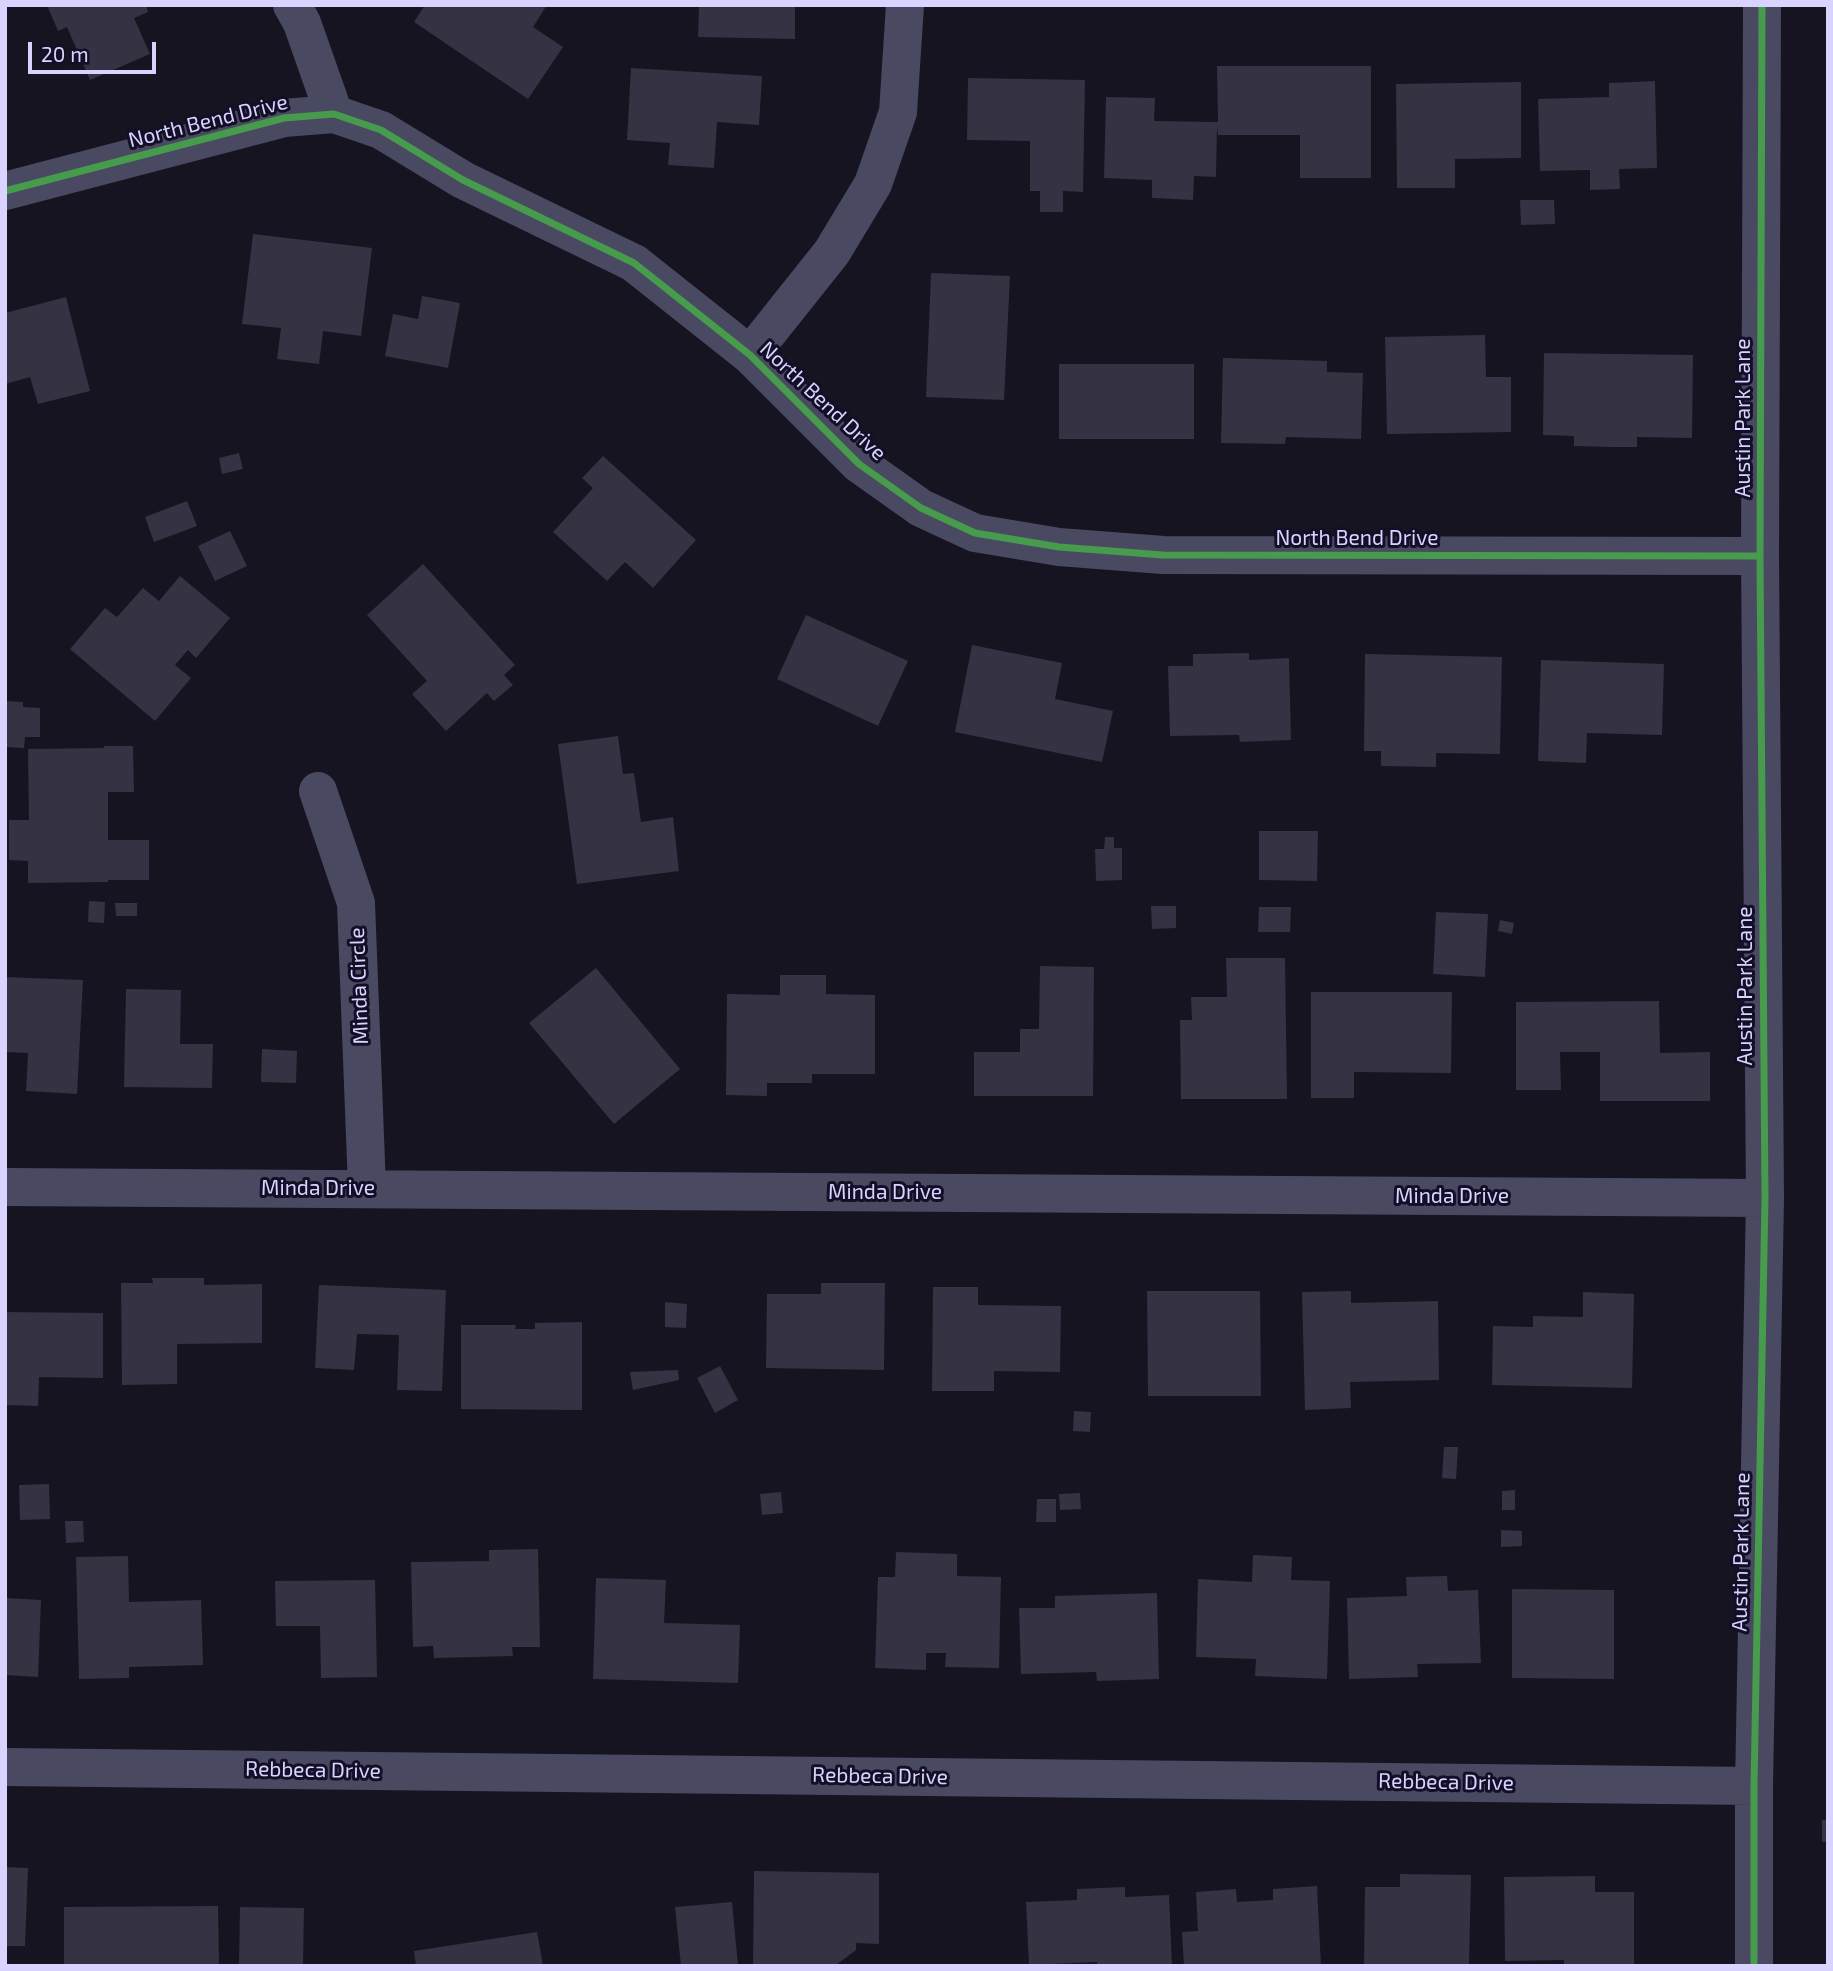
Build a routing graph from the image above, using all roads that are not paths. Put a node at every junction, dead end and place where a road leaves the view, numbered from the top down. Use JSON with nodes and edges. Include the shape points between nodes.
{"nodes":[{"id":1,"x":292,"y":5,"type":"edge"},
{"id":2,"x":905,"y":5,"type":"edge"},
{"id":3,"x":1762,"y":5,"type":"edge"},
{"id":4,"x":334,"y":114,"type":"junction"},
{"id":5,"x":5,"y":191,"type":"edge"},
{"id":6,"x":750,"y":355,"type":"junction"},
{"id":7,"x":1760,"y":556,"type":"junction"},
{"id":8,"x":318,"y":791,"type":"dead end"},
{"id":9,"x":5,"y":1187,"type":"edge"},
{"id":10,"x":367,"y":1188,"type":"junction"},
{"id":11,"x":1765,"y":1198,"type":"junction"},
{"id":12,"x":5,"y":1767,"type":"edge"},
{"id":13,"x":1754,"y":1786,"type":"junction"},
{"id":14,"x":1754,"y":1966,"type":"edge"}],
"edges":[{"from":1,"to":4,"type":"street"},
{"from":2,"to":6,"type":"street","via":[[898,112],[873,184],[832,252]]},
{"from":3,"to":7,"type":"street","name":"Austin Park Lane"},
{"from":4,"to":5,"type":"street","name":"North Bend Drive","via":[[284,118]]},
{"from":4,"to":6,"type":"street","name":"North Bend Drive","via":[[381,130],[463,180],[634,262]]},
{"from":6,"to":7,"type":"street","name":"North Bend Drive","via":[[859,464],[921,508],[975,533],[1059,547],[1163,555]]},
{"from":7,"to":11,"type":"street","name":"Austin Park Lane"},
{"from":8,"to":10,"type":"street","name":"Minda Circle","via":[[356,903]]},
{"from":9,"to":10,"type":"street","name":"Minda Drive"},
{"from":10,"to":11,"type":"street","name":"Minda Drive"},
{"from":11,"to":13,"type":"street","name":"Austin Park Lane"},
{"from":12,"to":13,"type":"street","name":"Rebbeca Drive"},
{"from":13,"to":14,"type":"street","name":"Austin Park Lane"}]}
